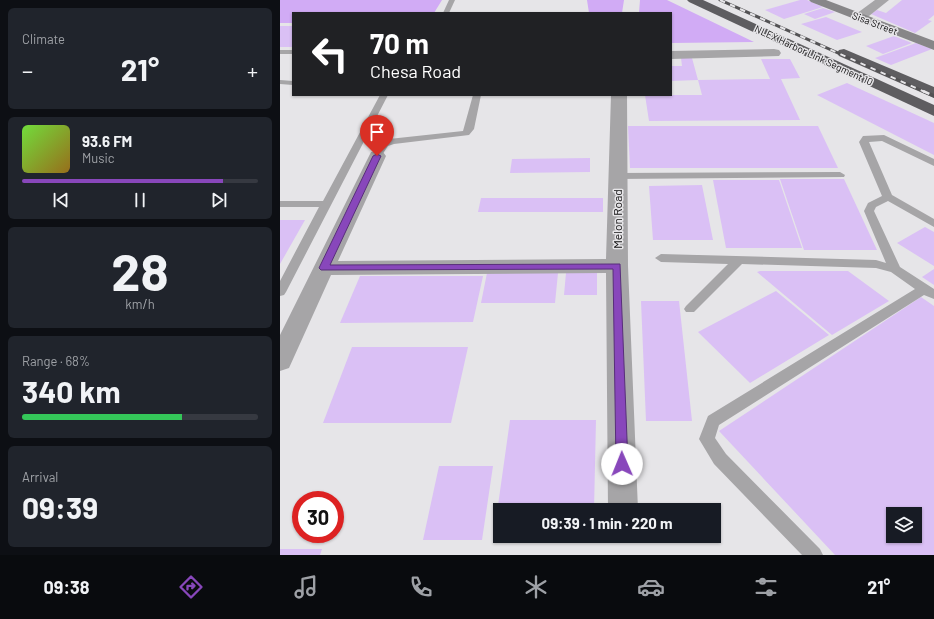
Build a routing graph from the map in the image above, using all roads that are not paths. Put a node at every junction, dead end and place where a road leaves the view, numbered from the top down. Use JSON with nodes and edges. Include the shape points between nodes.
{"nodes":[{"id":1,"x":452,"y":0,"type":"edge"},
{"id":2,"x":693,"y":0,"type":"edge"},
{"id":3,"x":815,"y":0,"type":"edge"},
{"id":4,"x":882,"y":0,"type":"edge"},
{"id":5,"x":446,"y":12,"type":"edge"},
{"id":6,"x":860,"y":17,"type":"junction"},
{"id":7,"x":934,"y":46,"type":"edge"},
{"id":8,"x":833,"y":48,"type":"dead end"},
{"id":9,"x":280,"y":52,"type":"edge"},
{"id":10,"x":292,"y":52,"type":"edge"},
{"id":11,"x":774,"y":53,"type":"dead end"},
{"id":12,"x":672,"y":55,"type":"edge"},
{"id":13,"x":280,"y":82,"type":"edge"},
{"id":14,"x":292,"y":83,"type":"edge"},
{"id":15,"x":934,"y":92,"type":"edge"},
{"id":16,"x":383,"y":96,"type":"edge"},
{"id":17,"x":477,"y":96,"type":"edge"},
{"id":18,"x":619,"y":96,"type":"edge"},
{"id":19,"x":934,"y":111,"type":"edge"},
{"id":20,"x":377,"y":156,"type":"joint"},
{"id":21,"x":934,"y":163,"type":"edge"},
{"id":22,"x":840,"y":175,"type":"dead end"},
{"id":23,"x":617,"y":176,"type":"junction"},
{"id":24,"x":888,"y":197,"type":"junction"},
{"id":25,"x":280,"y":204,"type":"edge"},
{"id":26,"x":326,"y":204,"type":"junction"},
{"id":27,"x":934,"y":224,"type":"edge"},
{"id":28,"x":661,"y":258,"type":"dead end"},
{"id":29,"x":739,"y":260,"type":"junction"},
{"id":30,"x":617,"y":266,"type":"junction"},
{"id":31,"x":324,"y":268,"type":"junction"},
{"id":32,"x":896,"y":268,"type":"junction"},
{"id":33,"x":280,"y":292,"type":"edge"},
{"id":34,"x":929,"y":292,"type":"edge"},
{"id":35,"x":690,"y":309,"type":"dead end"},
{"id":36,"x":280,"y":361,"type":"edge"},
{"id":37,"x":623,"y":503,"type":"edge"},
{"id":38,"x":814,"y":555,"type":"edge"}],
"edges":[{"from":1,"to":5,"type":"lane"},
{"from":2,"to":19,"type":"highway","name":"NLEX Harbor Link Segment 10"},
{"from":3,"to":6,"type":"street","name":"Sisa Street"},
{"from":4,"to":6,"type":"street"},
{"from":6,"to":7,"type":"street","name":"Sisa Street"},
{"from":8,"to":15,"type":"highway","name":"NLEX Harbor Link Segment 10"},
{"from":9,"to":10,"type":"lane"},
{"from":11,"to":12,"type":"street"},
{"from":13,"to":14,"type":"lane"},
{"from":16,"to":26,"type":"lane"},
{"from":17,"to":20,"type":"lane","via":[[466,133],[392,141],[385,144]]},
{"from":18,"to":23,"type":"street","name":"Melon Road"},
{"from":20,"to":31,"type":"street"},
{"from":21,"to":24,"type":"lane","via":[[884,138],[866,138],[865,146]]},
{"from":22,"to":23,"type":"lane"},
{"from":23,"to":30,"type":"street","name":"Melon Road"},
{"from":24,"to":27,"type":"lane"},
{"from":24,"to":32,"type":"lane","via":[[872,205],[870,211]]},
{"from":25,"to":26,"type":"lane"},
{"from":26,"to":33,"type":"lane"},
{"from":28,"to":29,"type":"lane"},
{"from":29,"to":32,"type":"lane","via":[[876,264]]},
{"from":29,"to":35,"type":"lane"},
{"from":30,"to":31,"type":"street"},
{"from":30,"to":37,"type":"street","name":"Melon Road"},
{"from":31,"to":36,"type":"street"},
{"from":32,"to":34,"type":"lane"},
{"from":34,"to":38,"type":"lane","via":[[713,421],[707,439],[720,459]]}]}
